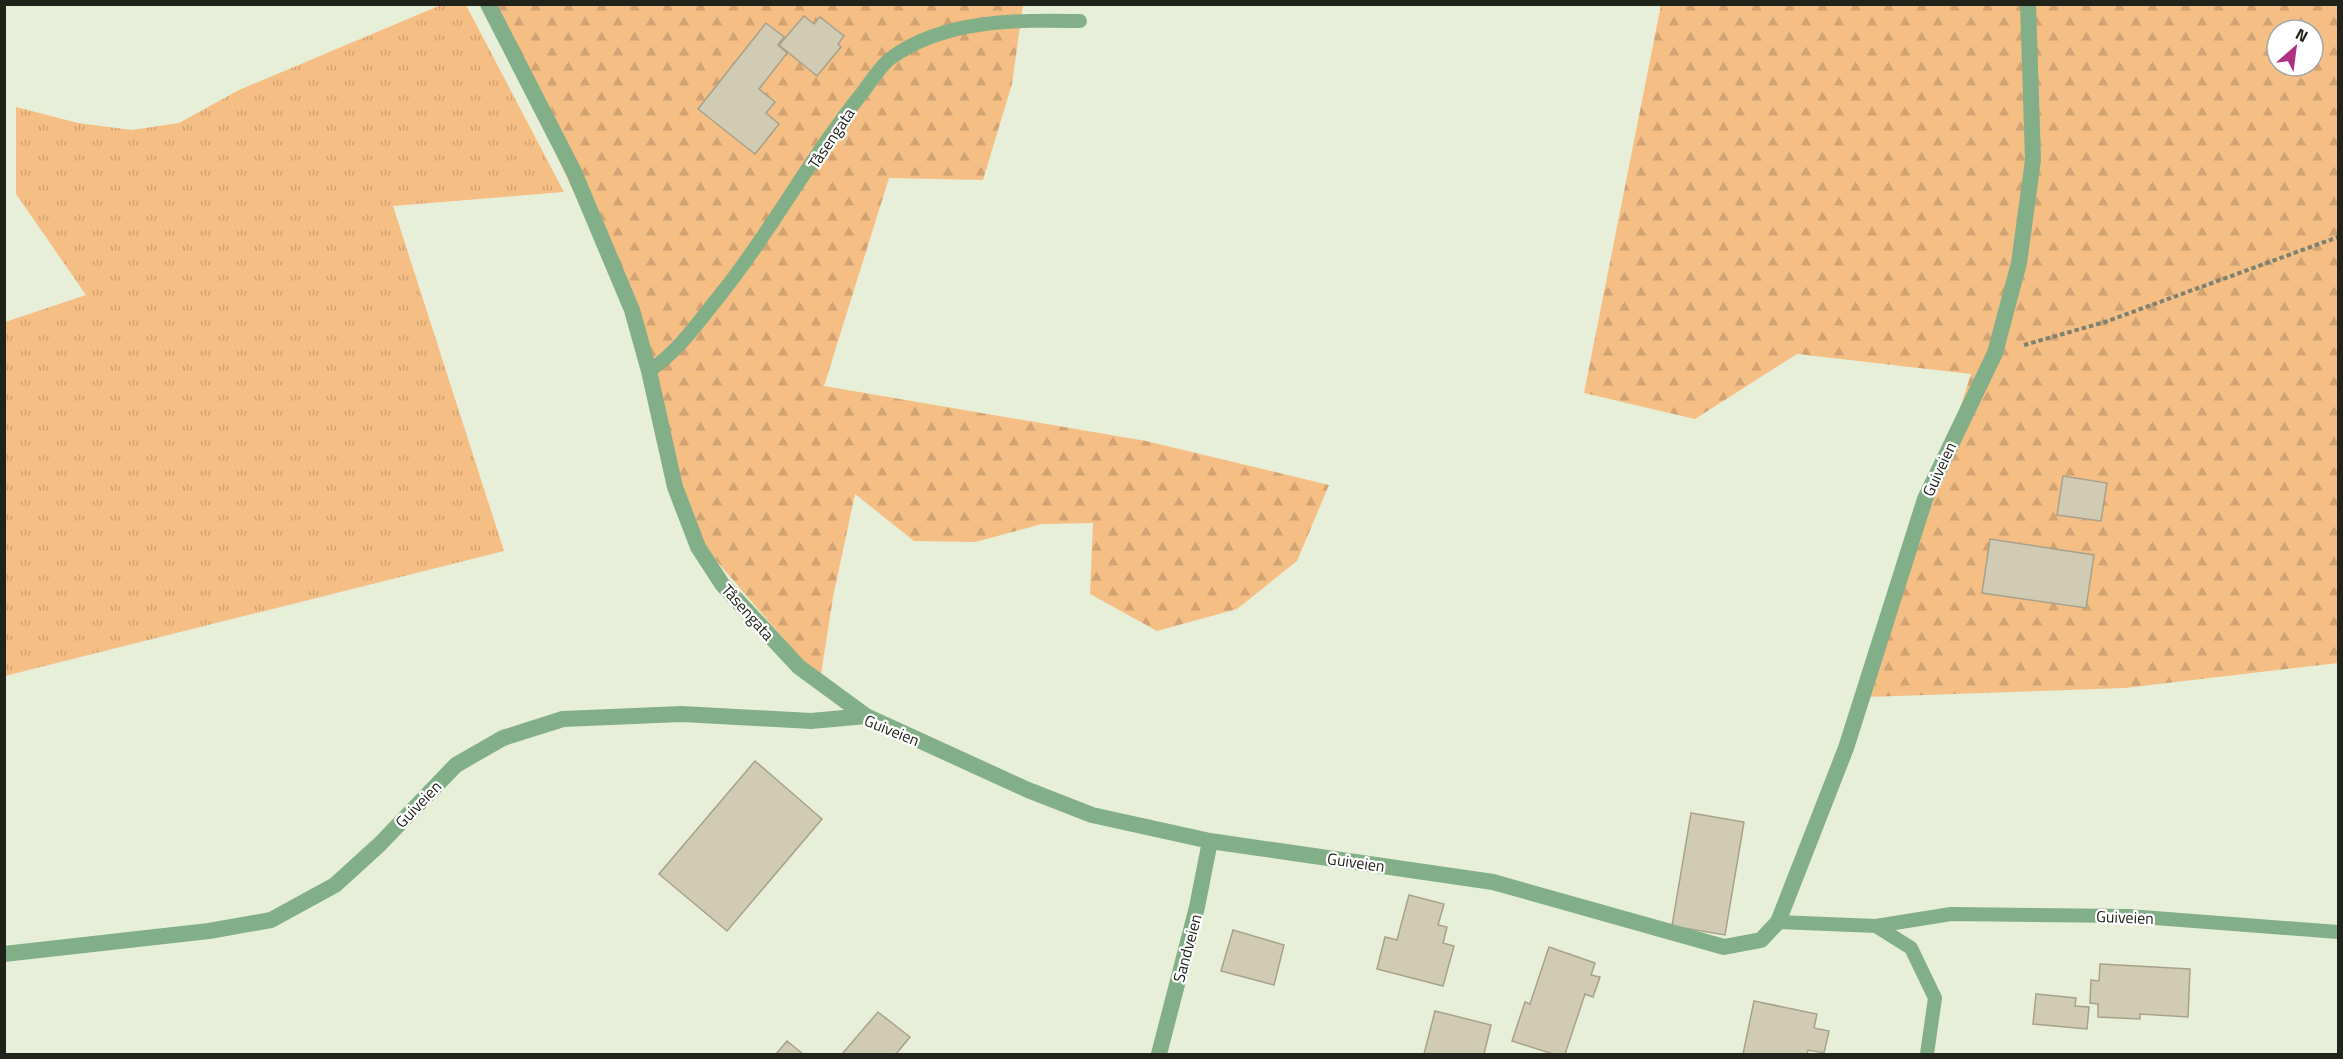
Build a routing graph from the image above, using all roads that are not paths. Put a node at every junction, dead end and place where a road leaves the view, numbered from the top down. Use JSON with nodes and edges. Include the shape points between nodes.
{"nodes":[{"id":1,"x":488,"y":4,"type":"edge"},
{"id":2,"x":2028,"y":4,"type":"edge"},
{"id":3,"x":1080,"y":21,"type":"dead end"},
{"id":4,"x":650,"y":370,"type":"junction"},
{"id":5,"x":866,"y":717,"type":"junction"},
{"id":6,"x":1210,"y":841,"type":"junction"},
{"id":7,"x":1778,"y":922,"type":"junction"},
{"id":8,"x":1876,"y":926,"type":"junction"},
{"id":9,"x":2338,"y":932,"type":"edge"},
{"id":10,"x":4,"y":954,"type":"edge"},
{"id":11,"x":1159,"y":1054,"type":"edge"},
{"id":12,"x":1927,"y":1054,"type":"edge"}],
"edges":[{"from":1,"to":4,"type":"street","name":"Tåsengata","via":[[574,172],[632,310]]},
{"from":2,"to":7,"type":"street","name":"Guiveien","via":[[2033,160],[2019,263],[1995,353],[1925,499],[1845,748]]},
{"from":3,"to":4,"type":"lane","name":"Tåsengata","via":[[978,24],[927,39],[890,59],[843,117],[736,274],[682,343]]},
{"from":4,"to":5,"type":"street","name":"Tåsengata","via":[[675,487],[698,547],[722,584],[792,660]]},
{"from":5,"to":6,"type":"street","name":"Guiveien","via":[[1028,790],[1092,814]]},
{"from":5,"to":10,"type":"street","name":"Guiveien","via":[[812,721],[682,714],[563,719],[503,738],[456,765],[335,885],[271,920],[209,931]]},
{"from":6,"to":7,"type":"street","name":"Guiveien","via":[[1493,882],[1724,947],[1761,940]]},
{"from":6,"to":11,"type":"street","name":"Sandveien"},
{"from":7,"to":8,"type":"lane","name":"Guiveien"},
{"from":8,"to":9,"type":"lane","name":"Guiveien","via":[[1951,914],[2093,916]]},
{"from":8,"to":12,"type":"lane","name":"Guiveien","via":[[1911,948],[1935,998]]}]}
